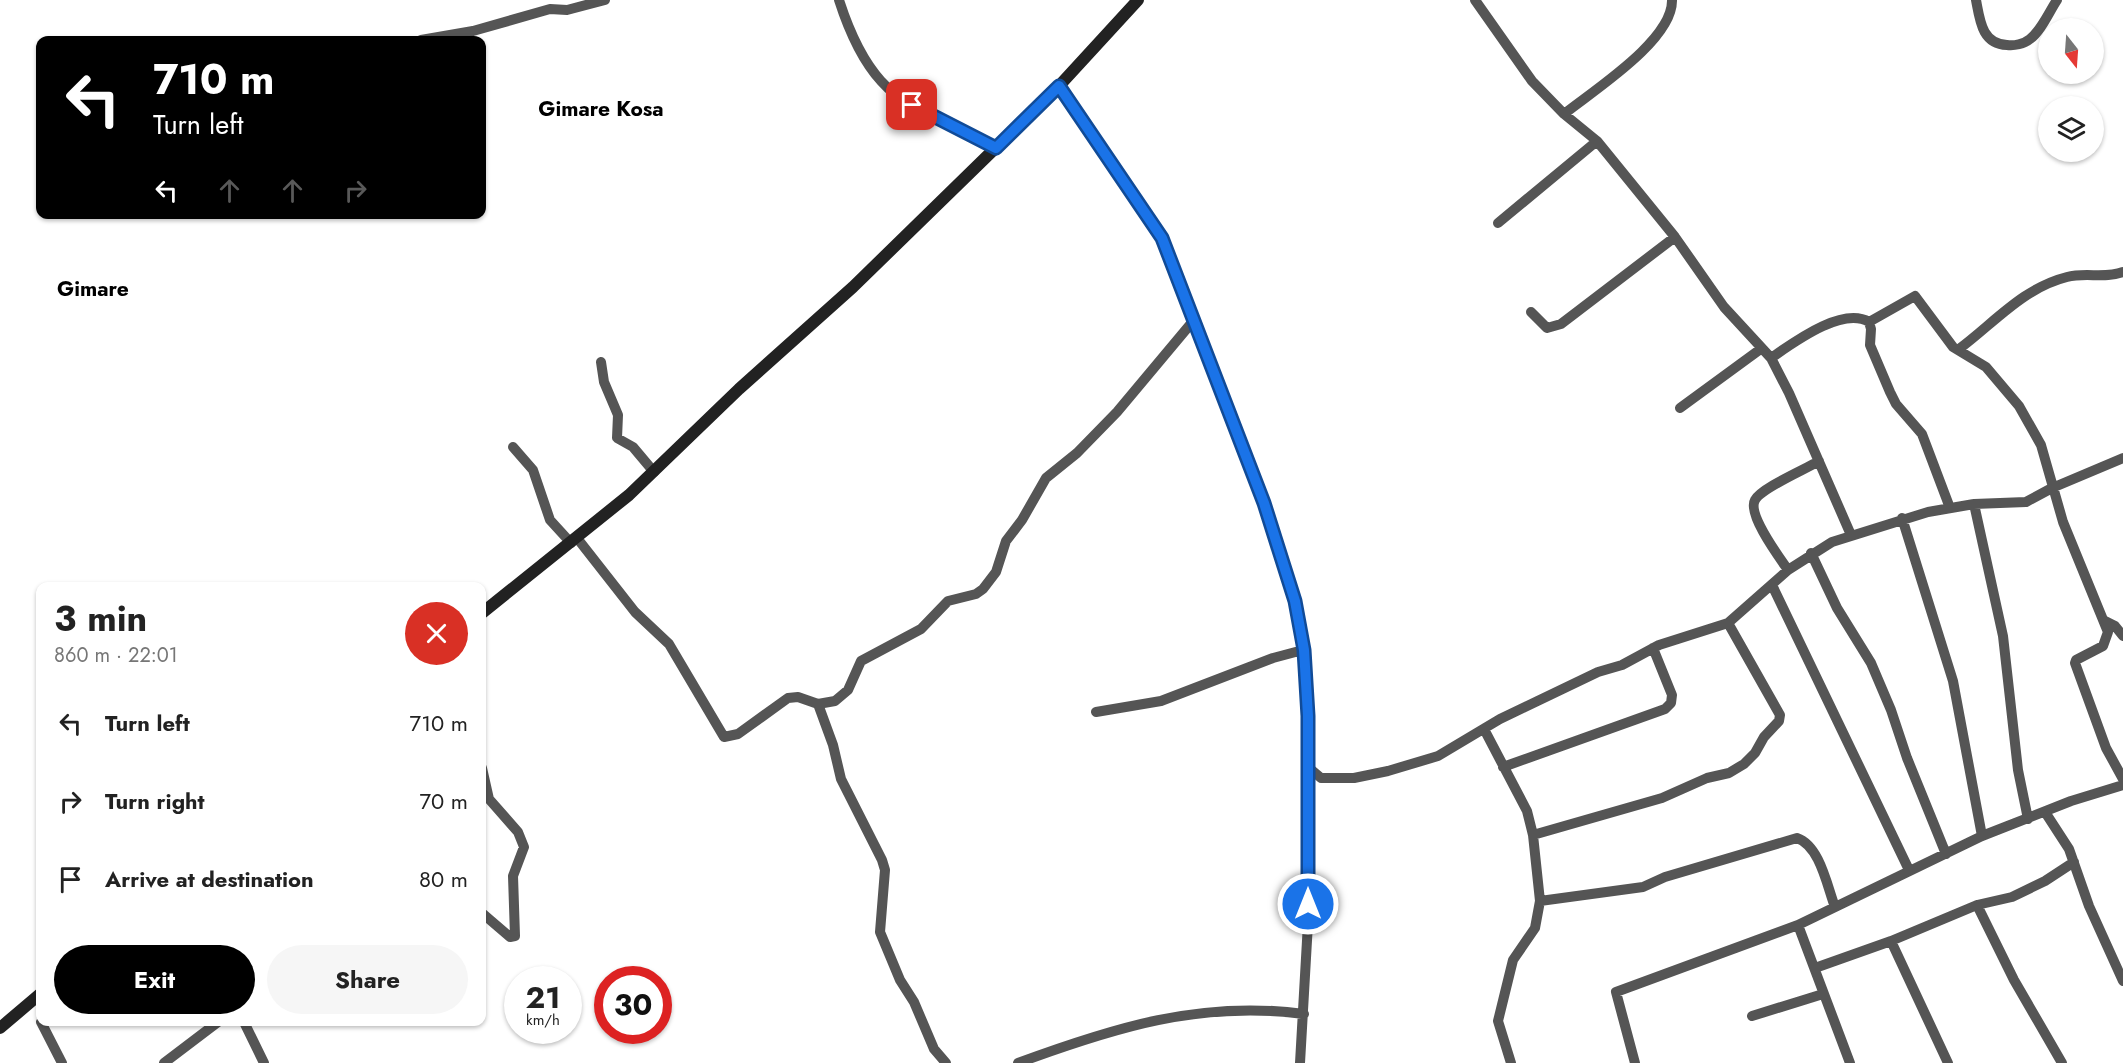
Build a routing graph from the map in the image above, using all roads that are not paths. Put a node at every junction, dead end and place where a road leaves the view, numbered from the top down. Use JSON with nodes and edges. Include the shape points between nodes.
{"nodes":[{"id":1,"x":606,"y":0,"type":"edge"},
{"id":2,"x":839,"y":0,"type":"edge"},
{"id":3,"x":1138,"y":0,"type":"edge"},
{"id":4,"x":1475,"y":0,"type":"edge"},
{"id":5,"x":1672,"y":0,"type":"edge"},
{"id":6,"x":1976,"y":0,"type":"edge"},
{"id":7,"x":2057,"y":0,"type":"edge"},
{"id":8,"x":444,"y":36,"type":"edge"},
{"id":9,"x":1059,"y":86,"type":"junction"},
{"id":10,"x":1564,"y":114,"type":"junction"},
{"id":11,"x":1597,"y":141,"type":"junction"},
{"id":12,"x":996,"y":148,"type":"junction"},
{"id":13,"x":1498,"y":223,"type":"dead end"},
{"id":14,"x":1675,"y":237,"type":"junction"},
{"id":15,"x":2123,"y":272,"type":"edge"},
{"id":16,"x":1531,"y":312,"type":"dead end"},
{"id":17,"x":1194,"y":320,"type":"junction"},
{"id":18,"x":1869,"y":322,"type":"junction"},
{"id":19,"x":1762,"y":348,"type":"junction"},
{"id":20,"x":1959,"y":349,"type":"junction"},
{"id":21,"x":1771,"y":358,"type":"junction"},
{"id":22,"x":601,"y":362,"type":"dead end"},
{"id":23,"x":1680,"y":408,"type":"dead end"},
{"id":24,"x":513,"y":447,"type":"dead end"},
{"id":25,"x":2123,"y":458,"type":"edge"},
{"id":26,"x":1819,"y":461,"type":"junction"},
{"id":27,"x":654,"y":472,"type":"junction"},
{"id":28,"x":2052,"y":488,"type":"junction"},
{"id":29,"x":1974,"y":504,"type":"junction"},
{"id":30,"x":1950,"y":508,"type":"junction"},
{"id":31,"x":1902,"y":518,"type":"junction"},
{"id":32,"x":1851,"y":535,"type":"junction"},
{"id":33,"x":574,"y":541,"type":"junction"},
{"id":34,"x":1812,"y":553,"type":"junction"},
{"id":35,"x":1788,"y":570,"type":"junction"},
{"id":36,"x":1772,"y":585,"type":"junction"},
{"id":37,"x":486,"y":610,"type":"edge"},
{"id":38,"x":2105,"y":621,"type":"junction"},
{"id":39,"x":1728,"y":623,"type":"junction"},
{"id":40,"x":2123,"y":636,"type":"edge"},
{"id":41,"x":1653,"y":648,"type":"junction"},
{"id":42,"x":1304,"y":650,"type":"junction"},
{"id":43,"x":818,"y":704,"type":"junction"},
{"id":44,"x":1096,"y":712,"type":"dead end"},
{"id":45,"x":1484,"y":729,"type":"junction"},
{"id":46,"x":1308,"y":767,"type":"junction"},
{"id":47,"x":1503,"y":767,"type":"junction"},
{"id":48,"x":1321,"y":778,"type":"junction"},
{"id":49,"x":2123,"y":779,"type":"edge"},
{"id":50,"x":2123,"y":785,"type":"edge"},
{"id":51,"x":486,"y":786,"type":"edge"},
{"id":52,"x":1307,"y":786,"type":"junction"},
{"id":53,"x":2045,"y":812,"type":"junction"},
{"id":54,"x":2028,"y":819,"type":"junction"},
{"id":55,"x":1533,"y":835,"type":"junction"},
{"id":56,"x":1982,"y":836,"type":"junction"},
{"id":57,"x":1946,"y":854,"type":"junction"},
{"id":58,"x":2074,"y":862,"type":"junction"},
{"id":59,"x":1909,"y":870,"type":"junction"},
{"id":60,"x":1540,"y":901,"type":"junction"},
{"id":61,"x":1977,"y":905,"type":"junction"},
{"id":62,"x":1835,"y":907,"type":"junction"},
{"id":63,"x":486,"y":917,"type":"edge"},
{"id":64,"x":1798,"y":925,"type":"junction"},
{"id":65,"x":1891,"y":941,"type":"junction"},
{"id":66,"x":1815,"y":968,"type":"junction"},
{"id":67,"x":2123,"y":981,"type":"edge"},
{"id":68,"x":1823,"y":994,"type":"junction"},
{"id":69,"x":36,"y":997,"type":"edge"},
{"id":70,"x":28,"y":1004,"type":"junction"},
{"id":71,"x":36,"y":1014,"type":"edge"},
{"id":72,"x":1304,"y":1014,"type":"junction"},
{"id":73,"x":1752,"y":1016,"type":"dead end"},
{"id":74,"x":44,"y":1026,"type":"edge"},
{"id":75,"x":213,"y":1026,"type":"edge"},
{"id":76,"x":246,"y":1026,"type":"edge"},
{"id":77,"x":0,"y":1028,"type":"edge"},
{"id":78,"x":62,"y":1063,"type":"edge"},
{"id":79,"x":164,"y":1063,"type":"edge"},
{"id":80,"x":264,"y":1063,"type":"edge"},
{"id":81,"x":946,"y":1063,"type":"edge"},
{"id":82,"x":1018,"y":1063,"type":"edge"},
{"id":83,"x":1301,"y":1063,"type":"edge"},
{"id":84,"x":1511,"y":1063,"type":"edge"},
{"id":85,"x":1635,"y":1063,"type":"edge"},
{"id":86,"x":1850,"y":1063,"type":"edge"},
{"id":87,"x":1948,"y":1063,"type":"edge"},
{"id":88,"x":2062,"y":1063,"type":"edge"}],
"edges":[{"from":1,"to":8,"type":"street","via":[[567,10],[550,9]]},
{"from":2,"to":12,"type":"street","via":[[861,51],[888,89]]},
{"from":3,"to":9,"type":"street"},
{"from":4,"to":10,"type":"street","via":[[1532,81]]},
{"from":5,"to":10,"type":"street","via":[[1672,14],[1635,59]]},
{"from":6,"to":7,"type":"street","via":[[1980,25],[1987,38],[1998,45],[2015,46],[2030,39]]},
{"from":9,"to":12,"type":"street"},
{"from":9,"to":17,"type":"street","via":[[1162,238]]},
{"from":10,"to":11,"type":"street"},
{"from":11,"to":13,"type":"street"},
{"from":11,"to":14,"type":"street"},
{"from":12,"to":27,"type":"street"},
{"from":14,"to":16,"type":"street","via":[[1561,324],[1547,328]]},
{"from":14,"to":19,"type":"street","via":[[1724,307]]},
{"from":15,"to":20,"type":"street","via":[[2069,276],[2028,292]]},
{"from":17,"to":42,"type":"street","via":[[1264,503],[1295,601]]},
{"from":17,"to":43,"type":"street","via":[[1117,412],[1046,478],[1006,541],[996,572],[983,589],[948,601],[921,629],[861,661],[841,698]]},
{"from":18,"to":20,"type":"street","via":[[1915,296],[1953,347]]},
{"from":18,"to":21,"type":"street","via":[[1839,319]]},
{"from":18,"to":30,"type":"street","via":[[1870,345],[1886,382],[1896,404],[1922,434]]},
{"from":19,"to":21,"type":"street"},
{"from":19,"to":23,"type":"street"},
{"from":20,"to":28,"type":"street","via":[[1986,367],[2019,406],[2041,445]]},
{"from":21,"to":26,"type":"street"},
{"from":22,"to":27,"type":"street","via":[[604,382],[618,416],[616,436],[633,447]]},
{"from":24,"to":33,"type":"street","via":[[532,470],[550,520]]},
{"from":25,"to":28,"type":"street"},
{"from":26,"to":32,"type":"street"},
{"from":26,"to":35,"type":"street","via":[[1762,493],[1755,501],[1755,514]]},
{"from":27,"to":33,"type":"street"},
{"from":28,"to":29,"type":"street","via":[[2026,502]]},
{"from":28,"to":38,"type":"street"},
{"from":29,"to":30,"type":"street"},
{"from":29,"to":54,"type":"street","via":[[2003,636],[2018,770]]},
{"from":30,"to":31,"type":"street"},
{"from":31,"to":32,"type":"street"},
{"from":31,"to":56,"type":"street","via":[[1953,681]]},
{"from":32,"to":34,"type":"street"},
{"from":33,"to":37,"type":"street"},
{"from":33,"to":43,"type":"street","via":[[635,612],[669,644],[724,737],[738,734],[788,698]]},
{"from":34,"to":35,"type":"street"},
{"from":34,"to":57,"type":"street","via":[[1892,710]]},
{"from":35,"to":36,"type":"street"},
{"from":36,"to":39,"type":"street"},
{"from":36,"to":59,"type":"street"},
{"from":38,"to":40,"type":"street"},
{"from":38,"to":49,"type":"street","via":[[2106,642],[2076,660],[2075,668],[2106,748]]},
{"from":39,"to":41,"type":"street"},
{"from":39,"to":55,"type":"street","via":[[1780,715],[1755,753],[1729,773],[1707,778],[1662,798]]},
{"from":41,"to":45,"type":"street"},
{"from":41,"to":47,"type":"street","via":[[1672,695],[1665,709]]},
{"from":42,"to":44,"type":"street","via":[[1273,657],[1161,701]]},
{"from":42,"to":46,"type":"street"},
{"from":43,"to":81,"type":"street","via":[[841,779],[885,870],[880,932],[934,1049]]},
{"from":45,"to":47,"type":"street"},
{"from":45,"to":48,"type":"street","via":[[1438,756],[1368,776]]},
{"from":46,"to":48,"type":"street"},
{"from":46,"to":52,"type":"street"},
{"from":47,"to":55,"type":"street","via":[[1522,799]]},
{"from":48,"to":52,"type":"street"},
{"from":50,"to":53,"type":"street"},
{"from":51,"to":63,"type":"street","via":[[489,799],[518,832],[524,847],[513,876],[515,936],[510,938]]},
{"from":52,"to":72,"type":"street","via":[[1309,884]]},
{"from":53,"to":54,"type":"street"},
{"from":53,"to":58,"type":"street"},
{"from":54,"to":56,"type":"street"},
{"from":55,"to":60,"type":"street"},
{"from":56,"to":57,"type":"street"},
{"from":57,"to":59,"type":"street"},
{"from":58,"to":61,"type":"street","via":[[2012,897]]},
{"from":58,"to":67,"type":"street","via":[[2101,936]]},
{"from":59,"to":62,"type":"street"},
{"from":60,"to":62,"type":"street","via":[[1643,886],[1797,838],[1813,851]]},
{"from":60,"to":84,"type":"street","via":[[1534,928],[1513,960],[1498,1021]]},
{"from":61,"to":65,"type":"street"},
{"from":61,"to":88,"type":"street"},
{"from":62,"to":64,"type":"street"},
{"from":64,"to":66,"type":"street"},
{"from":64,"to":85,"type":"street","via":[[1616,992]]},
{"from":65,"to":66,"type":"street"},
{"from":65,"to":87,"type":"street"},
{"from":66,"to":68,"type":"street"},
{"from":68,"to":73,"type":"street"},
{"from":68,"to":86,"type":"street"},
{"from":69,"to":70,"type":"street"},
{"from":70,"to":71,"type":"street"},
{"from":70,"to":77,"type":"street"},
{"from":72,"to":82,"type":"street","via":[[1240,1008],[1154,1020]]},
{"from":72,"to":83,"type":"street"},
{"from":74,"to":78,"type":"street"},
{"from":75,"to":79,"type":"street"},
{"from":76,"to":80,"type":"street"}]}
